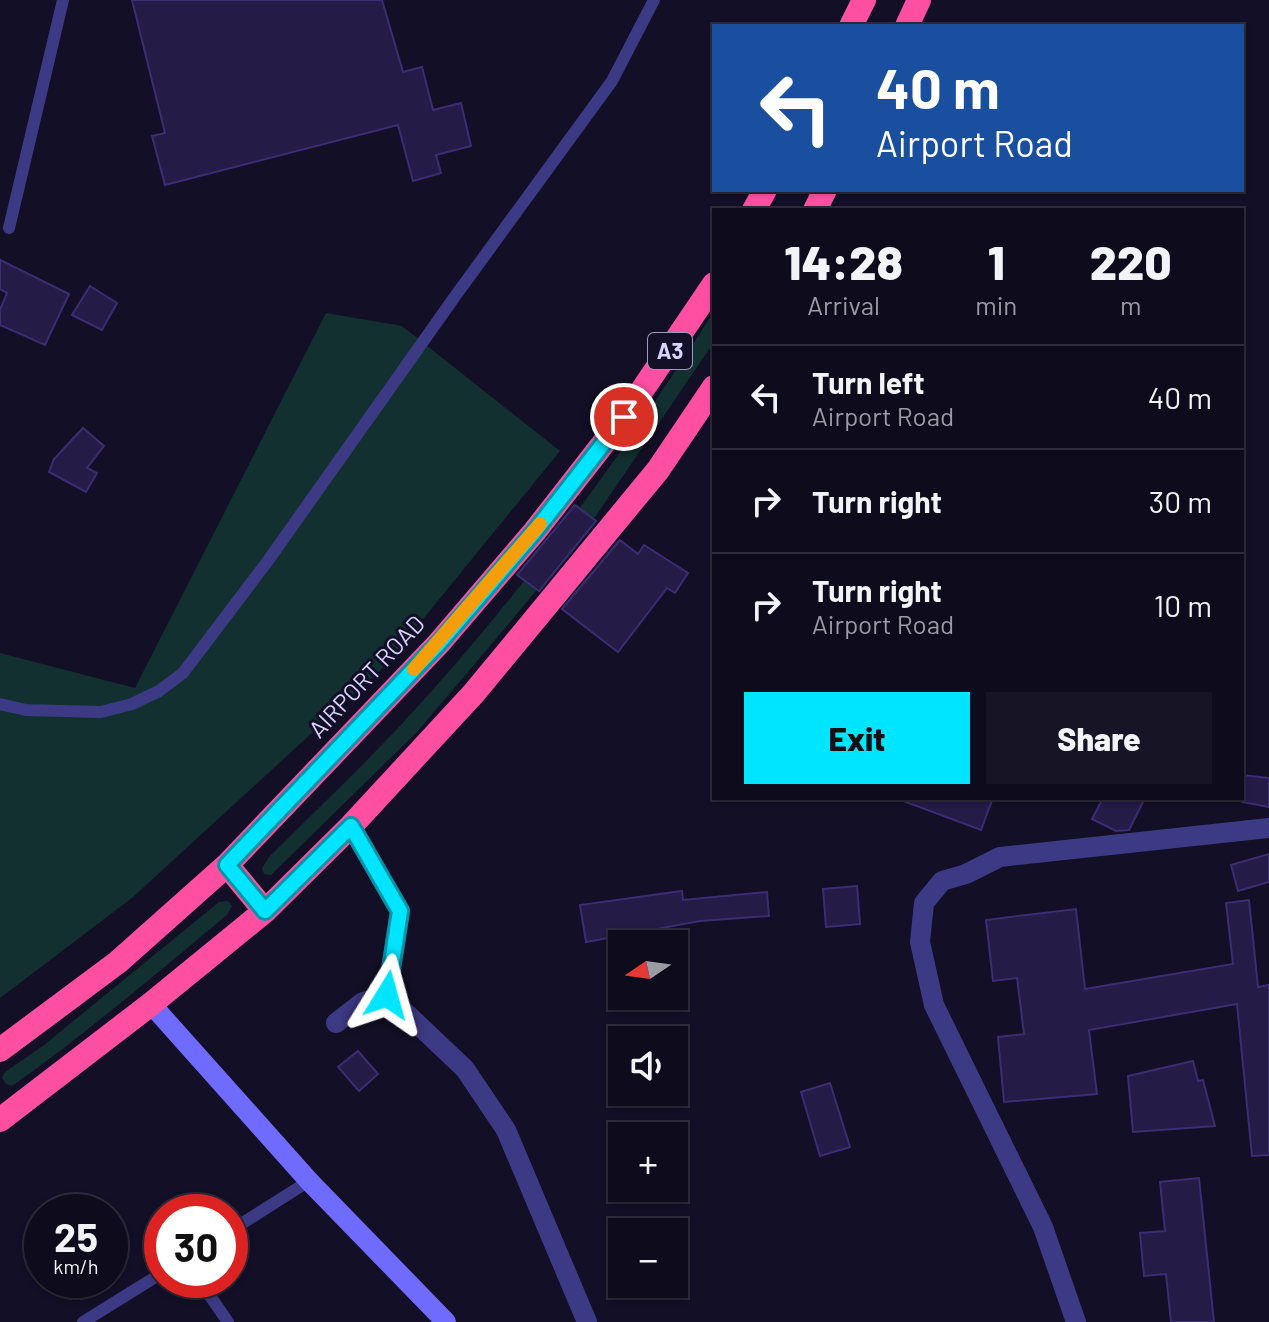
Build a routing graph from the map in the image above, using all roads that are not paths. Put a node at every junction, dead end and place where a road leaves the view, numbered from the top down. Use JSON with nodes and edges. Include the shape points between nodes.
{"nodes":[{"id":1,"x":63,"y":0,"type":"edge"},
{"id":2,"x":654,"y":0,"type":"edge"},
{"id":3,"x":864,"y":0,"type":"edge"},
{"id":4,"x":919,"y":0,"type":"edge"},
{"id":5,"x":852,"y":24,"type":"edge"},
{"id":6,"x":908,"y":24,"type":"edge"},
{"id":7,"x":9,"y":228,"type":"dead end"},
{"id":8,"x":712,"y":287,"type":"edge"},
{"id":9,"x":712,"y":390,"type":"edge"},
{"id":10,"x":0,"y":704,"type":"edge"},
{"id":11,"x":351,"y":826,"type":"junction"},
{"id":12,"x":1269,"y":828,"type":"edge"},
{"id":13,"x":227,"y":865,"type":"junction"},
{"id":14,"x":265,"y":911,"type":"junction"},
{"id":15,"x":387,"y":995,"type":"junction"},
{"id":16,"x":151,"y":1004,"type":"junction"},
{"id":17,"x":336,"y":1023,"type":"dead end"},
{"id":18,"x":0,"y":1050,"type":"edge"},
{"id":19,"x":1,"y":1118,"type":"edge"},
{"id":20,"x":309,"y":1181,"type":"junction"},
{"id":21,"x":248,"y":1220,"type":"edge"},
{"id":22,"x":144,"y":1284,"type":"edge"},
{"id":23,"x":211,"y":1298,"type":"edge"},
{"id":24,"x":83,"y":1322,"type":"edge"},
{"id":25,"x":228,"y":1322,"type":"edge"},
{"id":26,"x":446,"y":1322,"type":"edge"},
{"id":27,"x":587,"y":1322,"type":"edge"},
{"id":28,"x":1076,"y":1322,"type":"edge"}],
"edges":[{"from":1,"to":7,"type":"lane"},
{"from":2,"to":10,"type":"lane","via":[[612,81],[183,673],[132,704],[101,712]]},
{"from":3,"to":5,"type":"highway"},
{"from":4,"to":6,"type":"highway"},
{"from":8,"to":13,"type":"highway","name":"AIRPORT ROAD","number":"A3","via":[[624,417],[535,531],[439,643]]},
{"from":9,"to":11,"type":"highway","number":"A3","via":[[658,470],[474,693]]},
{"from":11,"to":14,"type":"highway","number":"A3"},
{"from":11,"to":15,"type":"street","via":[[400,911]]},
{"from":12,"to":28,"type":"street","via":[[1000,857],[942,881],[924,903],[920,942],[934,1005],[1043,1227]]},
{"from":13,"to":14,"type":"highway"},
{"from":13,"to":18,"type":"highway","name":"AIRPORT ROAD","number":"A3","via":[[118,962]]},
{"from":14,"to":16,"type":"highway","number":"A3"},
{"from":15,"to":17,"type":"street","via":[[363,1002]]},
{"from":15,"to":27,"type":"street","via":[[465,1069],[506,1130]]},
{"from":16,"to":19,"type":"highway","number":"A3"},
{"from":16,"to":20,"type":"street"},
{"from":20,"to":21,"type":"lane"},
{"from":20,"to":26,"type":"street"},
{"from":22,"to":24,"type":"lane"},
{"from":23,"to":25,"type":"lane"}]}
